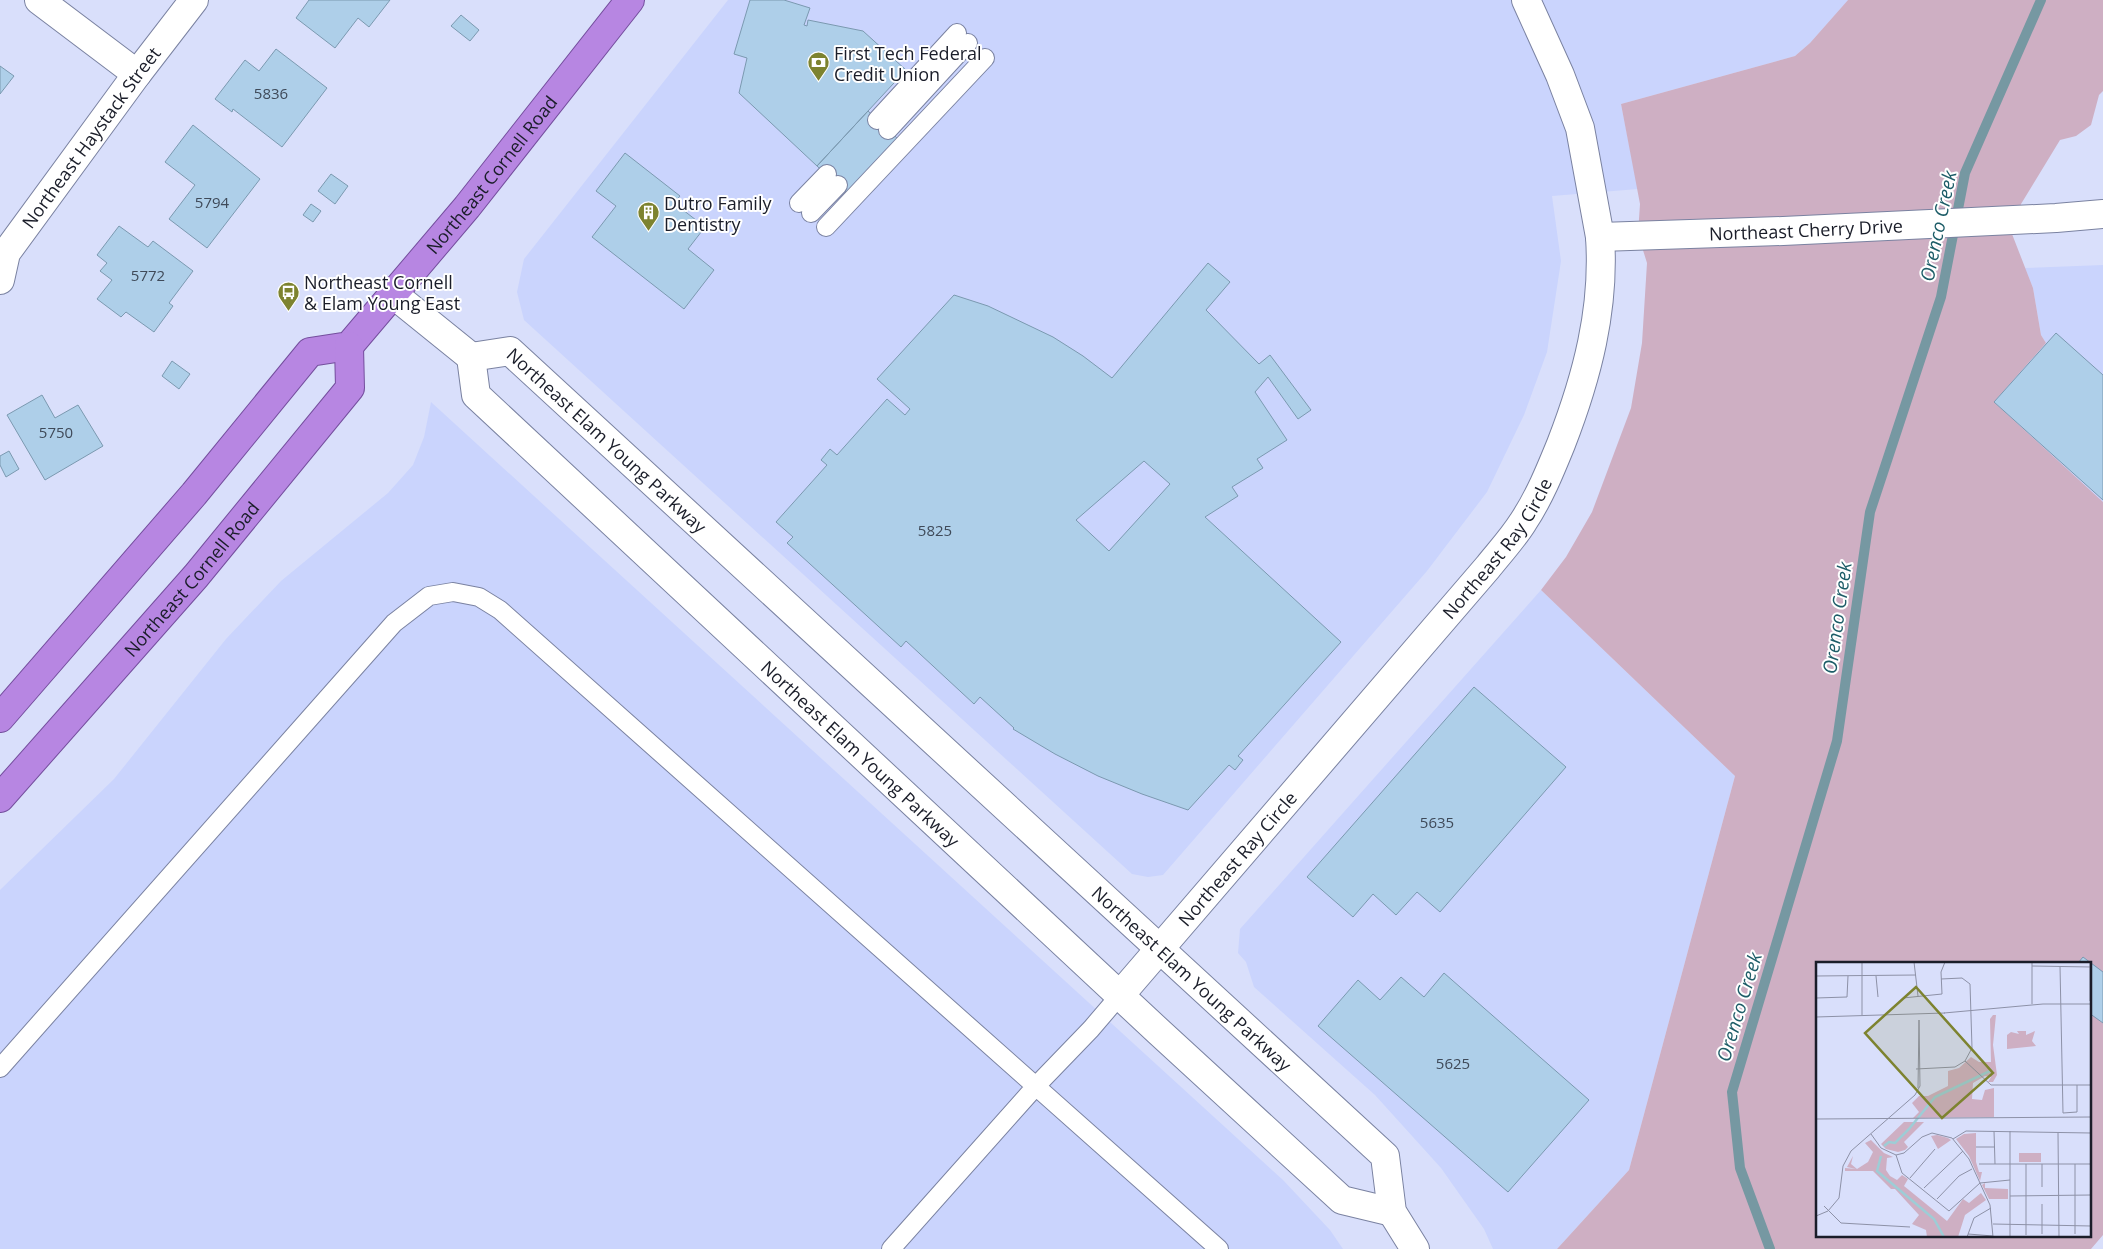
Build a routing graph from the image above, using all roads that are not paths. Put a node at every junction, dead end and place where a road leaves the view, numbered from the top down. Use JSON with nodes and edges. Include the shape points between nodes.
{"nodes":[{"id":1,"x":39,"y":0,"type":"edge"},
{"id":2,"x":194,"y":0,"type":"edge"},
{"id":3,"x":630,"y":0,"type":"edge"},
{"id":4,"x":1526,"y":0,"type":"edge"},
{"id":5,"x":963,"y":38,"type":"dead end"},
{"id":6,"x":985,"y":58,"type":"dead end"},
{"id":7,"x":137,"y":74,"type":"junction"},
{"id":8,"x":882,"y":125,"type":"dead end"},
{"id":9,"x":832,"y":179,"type":"dead end"},
{"id":10,"x":805,"y":208,"type":"dead end"},
{"id":11,"x":2103,"y":214,"type":"edge"},
{"id":12,"x":826,"y":227,"type":"dead end"},
{"id":13,"x":1600,"y":237,"type":"junction"},
{"id":14,"x":0,"y":280,"type":"edge"},
{"id":15,"x":393,"y":294,"type":"junction"},
{"id":16,"x":349,"y":346,"type":"junction"},
{"id":17,"x":471,"y":357,"type":"junction"},
{"id":18,"x":0,"y":718,"type":"edge"},
{"id":19,"x":0,"y":798,"type":"edge"},
{"id":20,"x":1159,"y":950,"type":"junction"},
{"id":21,"x":1120,"y":995,"type":"junction"},
{"id":22,"x":0,"y":1068,"type":"edge"},
{"id":23,"x":1036,"y":1086,"type":"junction"},
{"id":24,"x":1392,"y":1212,"type":"junction"},
{"id":25,"x":891,"y":1249,"type":"edge"},
{"id":26,"x":1219,"y":1249,"type":"edge"},
{"id":27,"x":1416,"y":1249,"type":"edge"}],
"edges":[{"from":1,"to":7,"type":"street"},
{"from":2,"to":7,"type":"street","name":"Northeast Haystack Street"},
{"from":3,"to":15,"type":"highway","name":"Northeast Cornell Road","via":[[467,207]]},
{"from":4,"to":13,"type":"street","name":"Northeast Ray Circle","via":[[1560,74],[1580,128]]},
{"from":5,"to":8,"type":"lane"},
{"from":6,"to":12,"type":"lane"},
{"from":7,"to":14,"type":"street","name":"Northeast Haystack Street","via":[[6,253]]},
{"from":9,"to":10,"type":"lane"},
{"from":11,"to":13,"type":"street","name":"Northeast Cherry Drive"},
{"from":13,"to":20,"type":"street","name":"Northeast Ray Circle","via":[[1599,306],[1584,382],[1546,480],[1523,522],[1444,620]]},
{"from":15,"to":16,"type":"highway","name":"Northeast Cornell Road"},
{"from":15,"to":17,"type":"street"},
{"from":16,"to":18,"type":"highway","via":[[310,352],[194,494]]},
{"from":16,"to":19,"type":"highway","name":"Northeast Cornell Road","via":[[350,388],[196,576]]},
{"from":17,"to":20,"type":"street","name":"Northeast Elam Young Parkway","via":[[510,351]]},
{"from":17,"to":21,"type":"street","name":"Northeast Elam Young Parkway","via":[[476,396]]},
{"from":20,"to":21,"type":"street","name":"Northeast Ray Circle"},
{"from":20,"to":24,"type":"street","name":"Northeast Elam Young Parkway","via":[[1385,1156]]},
{"from":21,"to":23,"type":"lane"},
{"from":21,"to":24,"type":"street","name":"Northeast Elam Young Parkway","via":[[1342,1200]]},
{"from":22,"to":23,"type":"lane","via":[[394,623],[428,596],[453,592],[480,597],[500,610]]},
{"from":23,"to":25,"type":"lane"},
{"from":23,"to":26,"type":"lane"},
{"from":24,"to":27,"type":"street","name":"Northeast Elam Young Parkway"}]}
